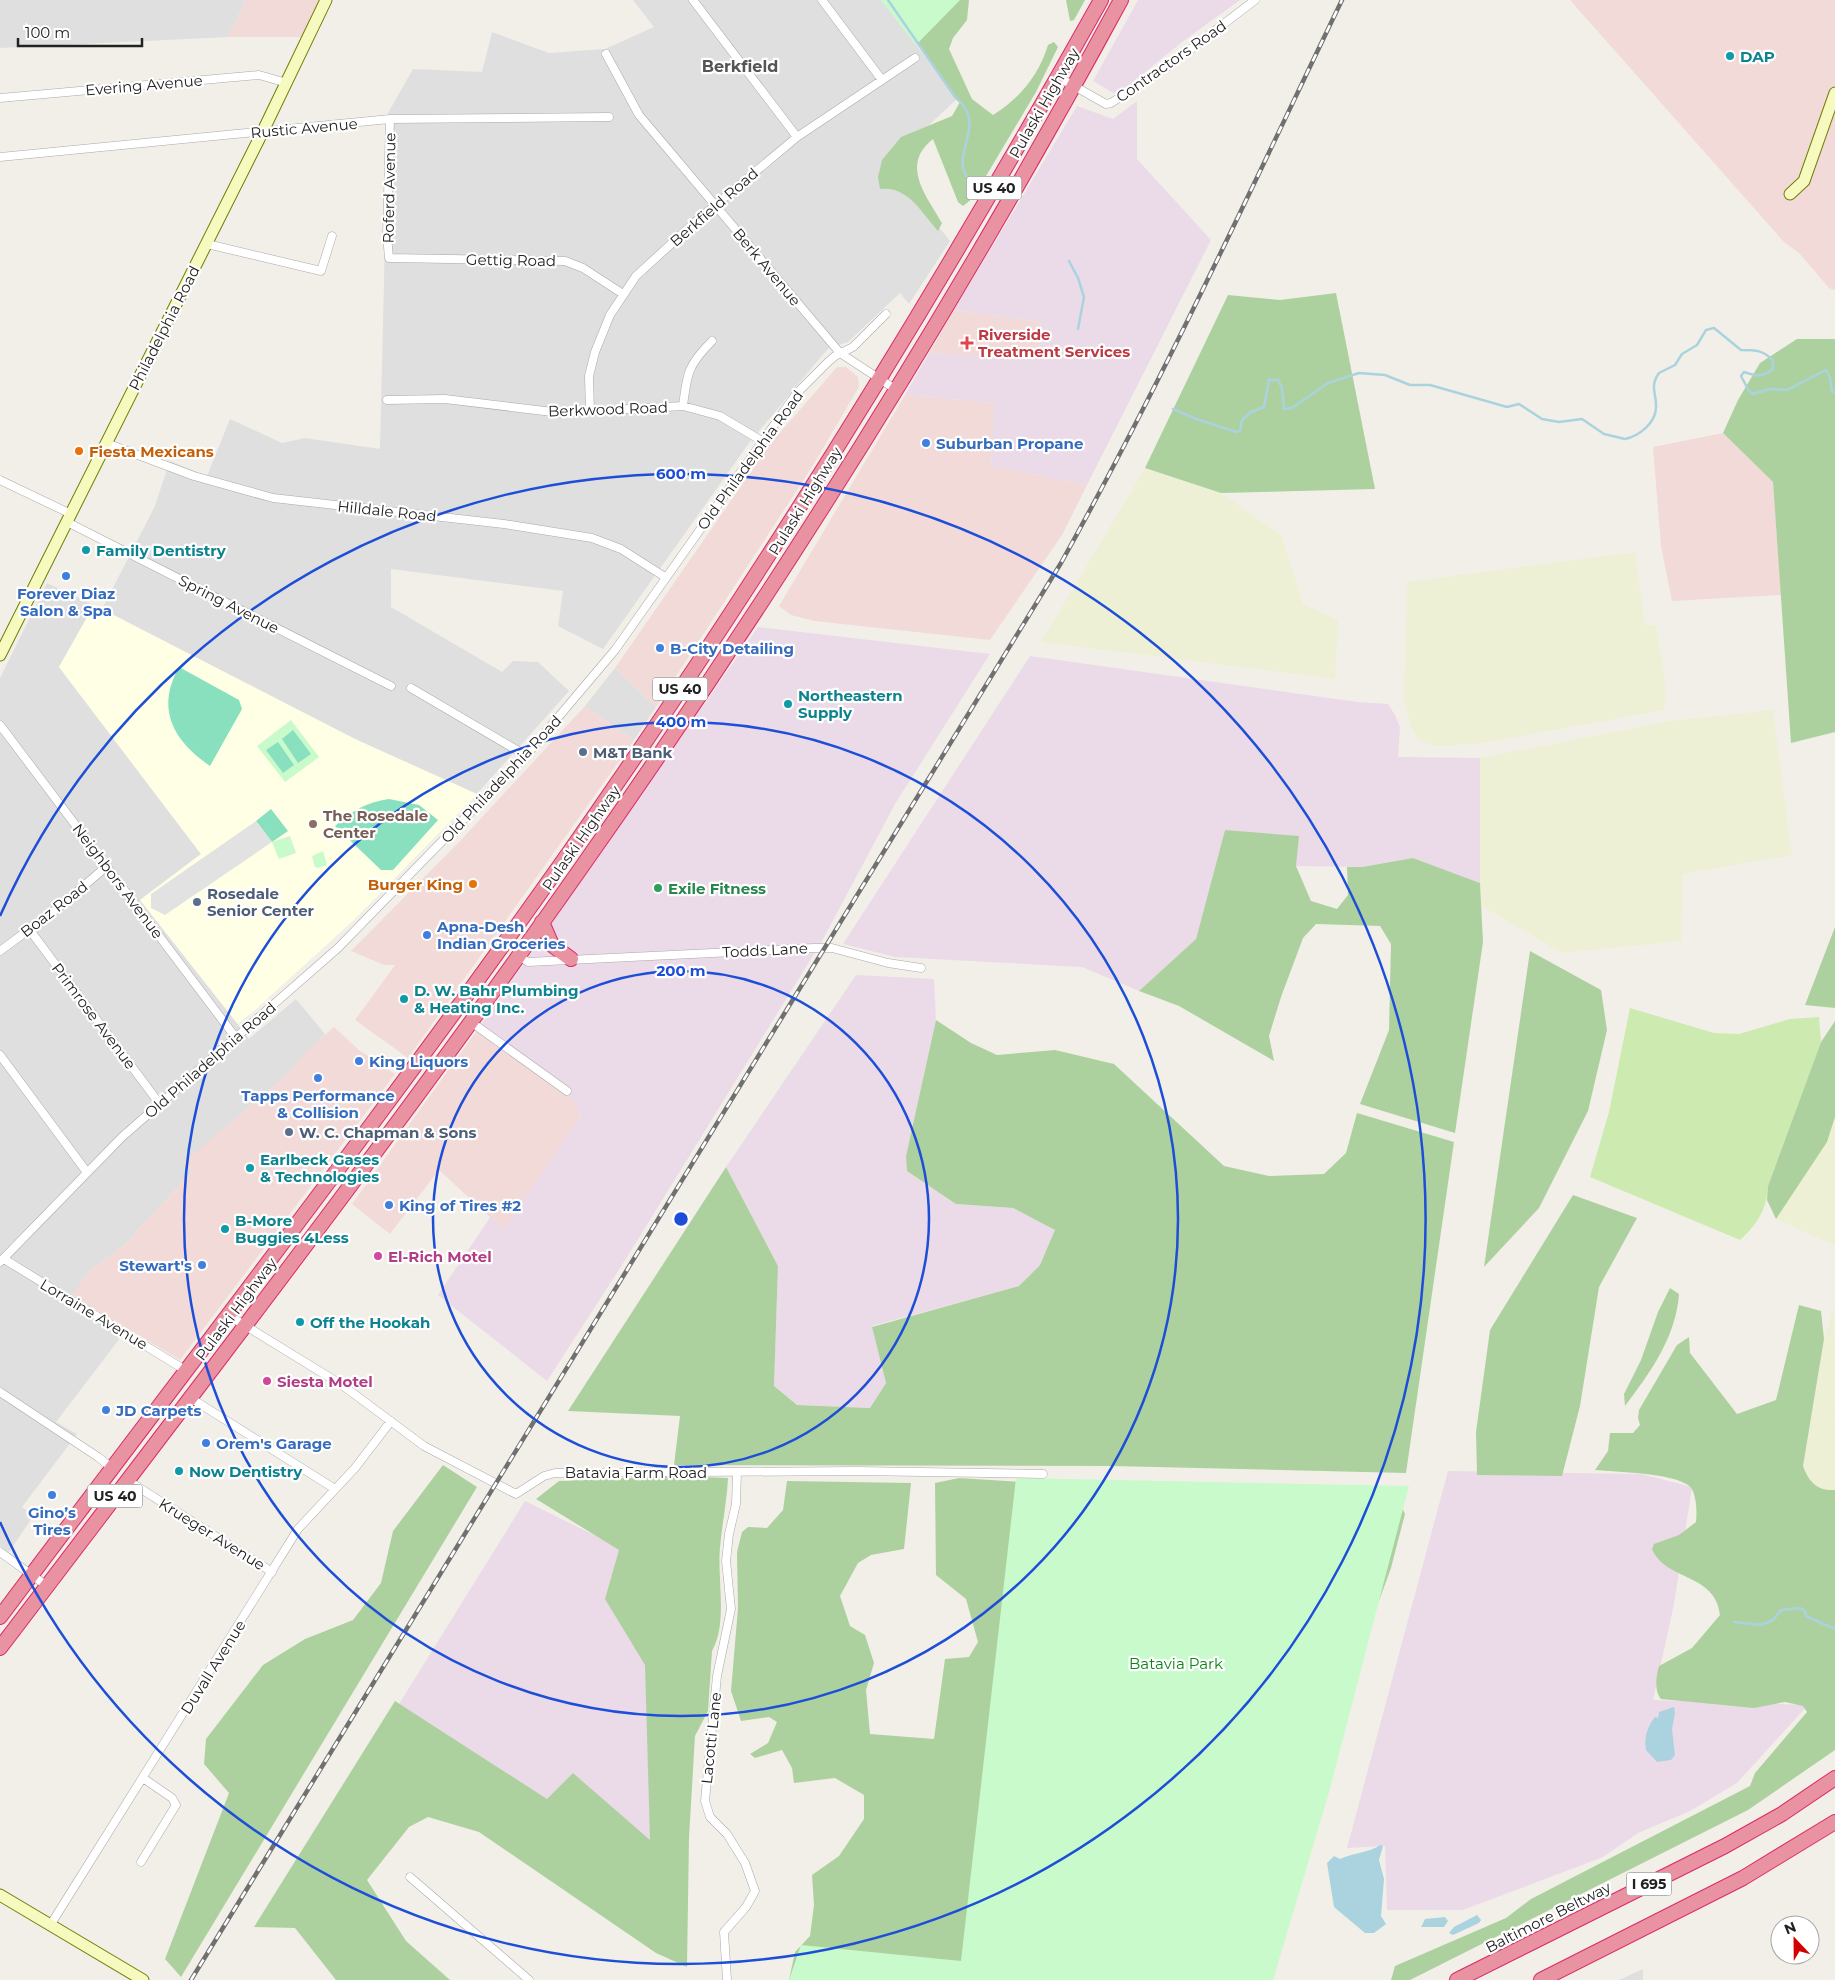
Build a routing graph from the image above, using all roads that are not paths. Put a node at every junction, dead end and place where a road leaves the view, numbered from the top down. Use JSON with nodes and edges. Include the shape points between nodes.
{"nodes":[{"id":1,"x":326,"y":0,"type":"edge"},
{"id":2,"x":693,"y":0,"type":"edge"},
{"id":3,"x":822,"y":0,"type":"edge"},
{"id":4,"x":1101,"y":0,"type":"edge"},
{"id":5,"x":1121,"y":0,"type":"edge"},
{"id":6,"x":1255,"y":0,"type":"edge"},
{"id":7,"x":606,"y":54,"type":"dead end"},
{"id":8,"x":915,"y":58,"type":"dead end"},
{"id":9,"x":1058,"y":77,"type":"junction"},
{"id":10,"x":882,"y":80,"type":"junction"},
{"id":11,"x":287,"y":83,"type":"junction"},
{"id":12,"x":1073,"y":85,"type":"junction"},
{"id":13,"x":1835,"y":93,"type":"edge"},
{"id":14,"x":0,"y":98,"type":"edge"},
{"id":15,"x":609,"y":117,"type":"dead end"},
{"id":16,"x":390,"y":119,"type":"junction"},
{"id":17,"x":263,"y":131,"type":"junction"},
{"id":18,"x":797,"y":137,"type":"junction"},
{"id":19,"x":0,"y":157,"type":"edge"},
{"id":20,"x":1790,"y":194,"type":"dead end"},
{"id":21,"x":715,"y":206,"type":"junction"},
{"id":22,"x":332,"y":236,"type":"dead end"},
{"id":23,"x":206,"y":244,"type":"junction"},
{"id":24,"x":389,"y":258,"type":"joint"},
{"id":25,"x":623,"y":294,"type":"junction"},
{"id":26,"x":886,"y":314,"type":"dead end"},
{"id":27,"x":712,"y":341,"type":"dead end"},
{"id":28,"x":840,"y":353,"type":"junction"},
{"id":29,"x":879,"y":378,"type":"junction"},
{"id":30,"x":894,"y":389,"type":"junction"},
{"id":31,"x":388,"y":400,"type":"dead end"},
{"id":32,"x":683,"y":406,"type":"junction"},
{"id":33,"x":590,"y":411,"type":"junction"},
{"id":34,"x":762,"y":441,"type":"junction"},
{"id":35,"x":106,"y":443,"type":"junction"},
{"id":36,"x":0,"y":480,"type":"edge"},
{"id":37,"x":69,"y":518,"type":"junction"},
{"id":38,"x":665,"y":578,"type":"junction"},
{"id":39,"x":0,"y":656,"type":"edge"},
{"id":40,"x":391,"y":686,"type":"dead end"},
{"id":41,"x":411,"y":688,"type":"dead end"},
{"id":42,"x":0,"y":725,"type":"edge"},
{"id":43,"x":525,"y":755,"type":"junction"},
{"id":44,"x":107,"y":866,"type":"junction"},
{"id":45,"x":542,"y":922,"type":"junction"},
{"id":46,"x":29,"y":929,"type":"junction"},
{"id":47,"x":0,"y":951,"type":"edge"},
{"id":48,"x":519,"y":956,"type":"junction"},
{"id":49,"x":571,"y":959,"type":"junction"},
{"id":50,"x":921,"y":968,"type":"dead end"},
{"id":51,"x":471,"y":1022,"type":"junction"},
{"id":52,"x":236,"y":1038,"type":"junction"},
{"id":53,"x":0,"y":1056,"type":"edge"},
{"id":54,"x":567,"y":1091,"type":"dead end"},
{"id":55,"x":159,"y":1103,"type":"junction"},
{"id":56,"x":86,"y":1171,"type":"junction"},
{"id":57,"x":2,"y":1260,"type":"edge"},
{"id":58,"x":228,"y":1315,"type":"junction"},
{"id":59,"x":245,"y":1324,"type":"junction"},
{"id":60,"x":185,"y":1370,"type":"junction"},
{"id":61,"x":0,"y":1392,"type":"edge"},
{"id":62,"x":189,"y":1397,"type":"junction"},
{"id":63,"x":390,"y":1421,"type":"junction"},
{"id":64,"x":112,"y":1468,"type":"junction"},
{"id":65,"x":737,"y":1472,"type":"junction"},
{"id":66,"x":1043,"y":1474,"type":"dead end"},
{"id":67,"x":127,"y":1480,"type":"junction"},
{"id":68,"x":335,"y":1489,"type":"junction"},
{"id":69,"x":0,"y":1552,"type":"edge"},
{"id":70,"x":272,"y":1572,"type":"junction"},
{"id":71,"x":31,"y":1575,"type":"junction"},
{"id":72,"x":46,"y":1586,"type":"junction"},
{"id":73,"x":0,"y":1616,"type":"edge"},
{"id":74,"x":0,"y":1648,"type":"edge"},
{"id":75,"x":143,"y":1778,"type":"junction"},
{"id":76,"x":1835,"y":1778,"type":"edge"},
{"id":77,"x":1835,"y":1822,"type":"edge"},
{"id":78,"x":141,"y":1862,"type":"dead end"},
{"id":79,"x":410,"y":1877,"type":"dead end"},
{"id":80,"x":0,"y":1895,"type":"edge"},
{"id":81,"x":51,"y":1924,"type":"junction"},
{"id":82,"x":143,"y":1980,"type":"edge"},
{"id":83,"x":529,"y":1980,"type":"edge"},
{"id":84,"x":727,"y":1980,"type":"edge"},
{"id":85,"x":1457,"y":1980,"type":"edge"},
{"id":86,"x":1541,"y":1980,"type":"edge"}],
"edges":[{"from":1,"to":11,"type":"main road","name":"Philadelphia Road"},
{"from":2,"to":18,"type":"street"},
{"from":3,"to":10,"type":"street"},
{"from":4,"to":9,"type":"highway","name":"Pulaski Highway","number":"US 40"},
{"from":5,"to":12,"type":"highway","name":"Pulaski Highway","number":"US 40"},
{"from":6,"to":12,"type":"street","name":"Contractors Road","via":[[1112,103],[1106,104]]},
{"from":7,"to":21,"type":"street","name":"Berk Avenue","via":[[639,115]]},
{"from":8,"to":10,"type":"street","name":"Berkfield Road"},
{"from":9,"to":12,"type":"street","name":"Contractors Road"},
{"from":9,"to":29,"type":"highway","name":"Pulaski Highway","number":"US 40"},
{"from":10,"to":18,"type":"street","name":"Berkfield Road"},
{"from":11,"to":14,"type":"street","name":"Evering Avenue","via":[[259,75]]},
{"from":11,"to":17,"type":"main road","name":"Philadelphia Road"},
{"from":12,"to":30,"type":"highway","name":"Pulaski Highway","number":"US 40"},
{"from":13,"to":20,"type":"main road","via":[[1804,181]]},
{"from":15,"to":16,"type":"street","name":"Rustic Avenue"},
{"from":16,"to":17,"type":"street","name":"Rustic Avenue"},
{"from":16,"to":24,"type":"street","name":"Roferd Avenue"},
{"from":17,"to":19,"type":"street","name":"Rustic Avenue"},
{"from":17,"to":23,"type":"main road","name":"Philadelphia Road"},
{"from":18,"to":21,"type":"street","name":"Berkfield Road"},
{"from":21,"to":25,"type":"street","name":"Berkfield Road","via":[[636,276]]},
{"from":21,"to":28,"type":"street","name":"Berk Avenue"},
{"from":22,"to":23,"type":"street","via":[[321,271]]},
{"from":23,"to":35,"type":"main road","name":"Philadelphia Road"},
{"from":24,"to":25,"type":"street","name":"Gettig Road","via":[[566,261]]},
{"from":25,"to":33,"type":"street","name":"Berkfield Road","via":[[610,315],[593,359],[589,376]]},
{"from":26,"to":28,"type":"street","name":"Old Philadelphia Road","via":[[853,348]]},
{"from":27,"to":32,"type":"street","via":[[692,362]]},
{"from":28,"to":29,"type":"street","name":"Berk Avenue"},
{"from":28,"to":34,"type":"street","name":"Old Philadelphia Road","via":[[796,394]]},
{"from":29,"to":30,"type":"street","name":"Berk Avenue"},
{"from":29,"to":58,"type":"highway","name":"Pulaski Highway","number":"US 40","via":[[726,620],[600,807],[445,1025]]},
{"from":30,"to":45,"type":"highway","name":"Pulaski Highway","number":"US 40","via":[[709,680]]},
{"from":31,"to":33,"type":"street","name":"Berkwood Road","via":[[445,399],[543,412]]},
{"from":32,"to":33,"type":"street","name":"Berkwood Road"},
{"from":32,"to":34,"type":"street","name":"Berkwood Road","via":[[720,416]]},
{"from":34,"to":38,"type":"street","name":"Old Philadelphia Road"},
{"from":35,"to":37,"type":"main road","name":"Philadelphia Road"},
{"from":35,"to":38,"type":"street","name":"Hilldale Road","via":[[194,476],[273,498],[494,523],[592,538],[621,550]]},
{"from":36,"to":37,"type":"street","name":"Spring Avenue"},
{"from":37,"to":39,"type":"main road","name":"Philadelphia Road"},
{"from":37,"to":40,"type":"street","name":"Spring Avenue"},
{"from":38,"to":43,"type":"street","name":"Old Philadelphia Road","via":[[615,650]]},
{"from":41,"to":43,"type":"street"},
{"from":42,"to":44,"type":"street","name":"Neighbors Avenue"},
{"from":43,"to":52,"type":"street","name":"Old Philadelphia Road","via":[[355,931]]},
{"from":44,"to":46,"type":"street","name":"Boaz Road"},
{"from":44,"to":52,"type":"street","name":"Neighbors Avenue"},
{"from":45,"to":48,"type":"highway","name":"Pulaski Highway","number":"US 40"},
{"from":45,"to":49,"type":"highway","via":[[552,945]]},
{"from":46,"to":47,"type":"street","name":"Boaz Road"},
{"from":46,"to":55,"type":"street","name":"Primrose Avenue"},
{"from":48,"to":49,"type":"street","name":"Todds Lane","via":[[528,962]]},
{"from":48,"to":51,"type":"highway","name":"Pulaski Highway","number":"US 40"},
{"from":49,"to":50,"type":"street","name":"Todds Lane","via":[[832,948]]},
{"from":51,"to":54,"type":"street"},
{"from":51,"to":59,"type":"highway","name":"Pulaski Highway","number":"US 40"},
{"from":52,"to":55,"type":"street","name":"Old Philadelphia Road"},
{"from":53,"to":56,"type":"street"},
{"from":55,"to":56,"type":"street","name":"Old Philadelphia Road"},
{"from":56,"to":57,"type":"street","name":"Old Philadelphia Road"},
{"from":57,"to":60,"type":"street","name":"Lorraine Avenue"},
{"from":58,"to":59,"type":"street","name":"Batavia Farm Road"},
{"from":58,"to":60,"type":"highway","name":"Pulaski Highway","number":"US 40"},
{"from":59,"to":62,"type":"highway","name":"Pulaski Highway","number":"US 40"},
{"from":59,"to":63,"type":"street","name":"Batavia Farm Road","via":[[342,1385]]},
{"from":60,"to":64,"type":"highway","name":"Pulaski Highway","number":"US 40"},
{"from":61,"to":64,"type":"street"},
{"from":62,"to":67,"type":"highway","name":"Pulaski Highway","number":"US 40"},
{"from":62,"to":68,"type":"street"},
{"from":63,"to":65,"type":"street","name":"Batavia Farm Road","via":[[424,1446],[516,1494],[544,1476],[555,1473]]},
{"from":63,"to":68,"type":"street","name":"Duvall Avenue"},
{"from":64,"to":71,"type":"highway","name":"Pulaski Highway","number":"US 40"},
{"from":65,"to":66,"type":"street","name":"Batavia Farm Road"},
{"from":65,"to":84,"type":"street","name":"Lacotti Lane","via":[[736,1504],[726,1561],[731,1609],[717,1676],[704,1793],[710,1817],[736,1848],[755,1891],[724,1932]]},
{"from":67,"to":70,"type":"street","name":"Krueger Avenue"},
{"from":67,"to":72,"type":"highway","name":"Pulaski Highway","number":"US 40"},
{"from":68,"to":70,"type":"street","name":"Duvall Avenue","via":[[298,1529]]},
{"from":69,"to":71,"type":"street"},
{"from":70,"to":75,"type":"street","name":"Duvall Avenue"},
{"from":71,"to":72,"type":"street"},
{"from":71,"to":73,"type":"highway","name":"Pulaski Highway","number":"US 40"},
{"from":72,"to":74,"type":"highway","name":"Pulaski Highway","number":"US 40"},
{"from":75,"to":78,"type":"street","via":[[172,1798],[176,1805]]},
{"from":75,"to":81,"type":"street","name":"Duvall Avenue"},
{"from":76,"to":85,"type":"highway","name":"Baltimore Beltway","number":"I 695","via":[[1782,1814],[1725,1846]]},
{"from":77,"to":86,"type":"highway","number":"I 695","via":[[1743,1878]]},
{"from":79,"to":83,"type":"street"},
{"from":80,"to":81,"type":"main road"},
{"from":81,"to":82,"type":"main road"}]}
